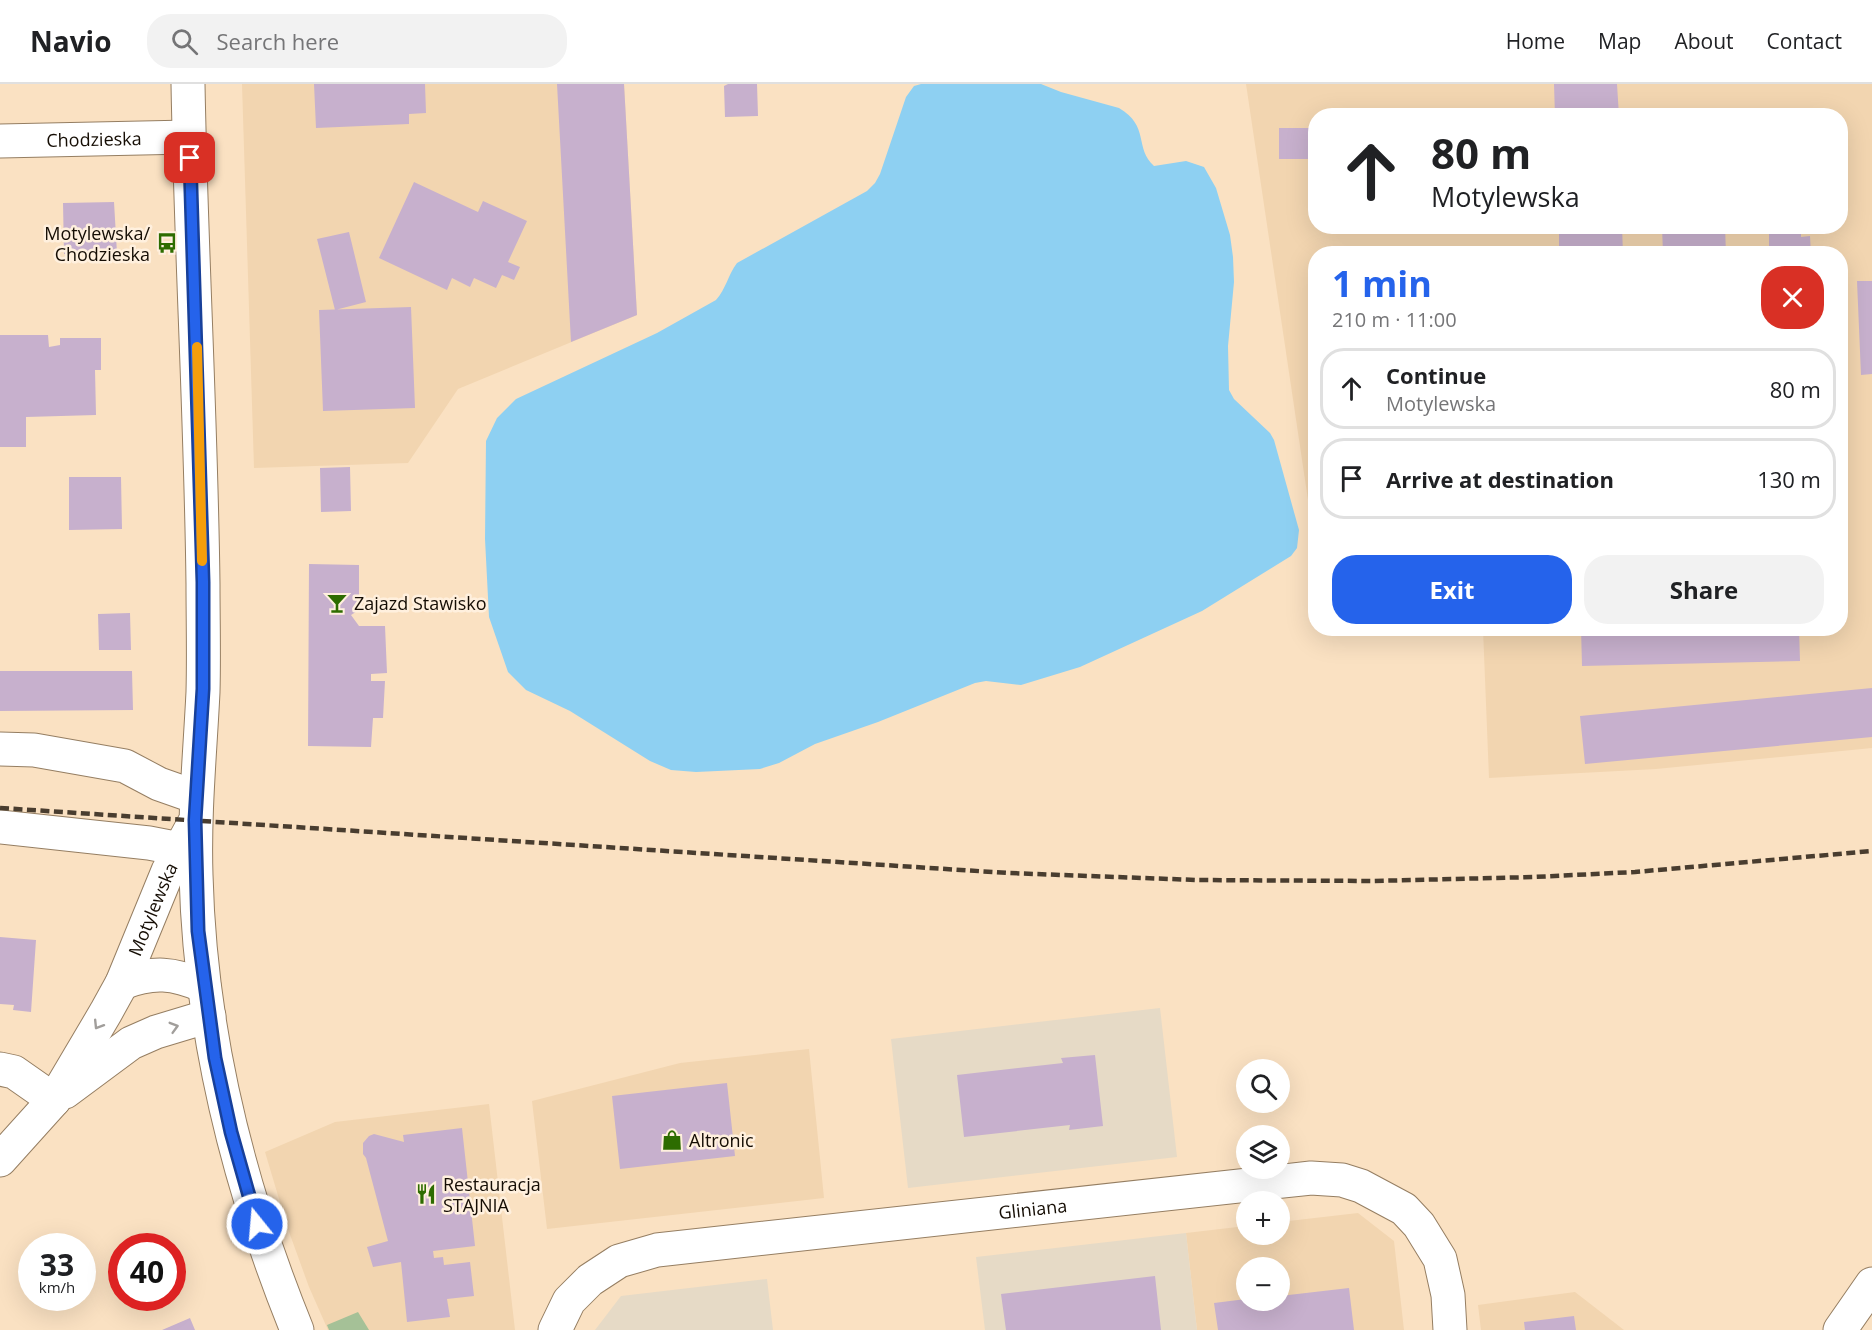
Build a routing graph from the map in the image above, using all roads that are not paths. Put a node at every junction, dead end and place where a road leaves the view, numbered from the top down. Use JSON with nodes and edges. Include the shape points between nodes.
{"nodes":[{"id":1,"x":188,"y":84,"type":"edge"},
{"id":2,"x":189,"y":137,"type":"junction"},
{"id":3,"x":0,"y":141,"type":"edge"},
{"id":4,"x":0,"y":749,"type":"edge"},
{"id":5,"x":196,"y":808,"type":"junction"},
{"id":6,"x":0,"y":827,"type":"edge"},
{"id":7,"x":180,"y":849,"type":"junction"},
{"id":8,"x":122,"y":983,"type":"junction"},
{"id":9,"x":207,"y":1001,"type":"junction"},
{"id":10,"x":0,"y":1069,"type":"edge"},
{"id":11,"x":54,"y":1100,"type":"junction"},
{"id":12,"x":0,"y":1160,"type":"edge"},
{"id":13,"x":1872,"y":1284,"type":"edge"},
{"id":14,"x":297,"y":1330,"type":"edge"},
{"id":15,"x":555,"y":1330,"type":"edge"},
{"id":16,"x":1450,"y":1330,"type":"edge"},
{"id":17,"x":1840,"y":1330,"type":"edge"}],
"edges":[{"from":1,"to":2,"type":"street","name":"Motylewska"},
{"from":2,"to":3,"type":"street","name":"Chodzieska"},
{"from":2,"to":5,"type":"street","name":"Motylewska","via":[[203,582],[203,689]]},
{"from":4,"to":5,"type":"street","via":[[34,750],[125,766]]},
{"from":5,"to":7,"type":"street","name":"Motylewska"},
{"from":5,"to":9,"type":"street","via":[[198,931]]},
{"from":6,"to":7,"type":"street"},
{"from":7,"to":8,"type":"street","name":"Motylewska"},
{"from":8,"to":9,"type":"street","name":"Motylewska","via":[[139,977],[180,976]]},
{"from":8,"to":11,"type":"street","name":"Motylewska","one_way":true},
{"from":11,"to":9,"type":"street","name":"Motylewska","one_way":true,"via":[[131,1043]]},
{"from":9,"to":14,"type":"street","via":[[224,1102],[241,1172],[262,1241]]},
{"from":10,"to":11,"type":"street","via":[[14,1072]]},
{"from":11,"to":12,"type":"street","name":"Motylewska"},
{"from":13,"to":17,"type":"street"},
{"from":15,"to":16,"type":"street","name":"Gliniana","via":[[569,1301],[590,1280],[619,1261],[657,1250],[1311,1178],[1361,1186],[1404,1209],[1419,1225],[1440,1259]]}]}
